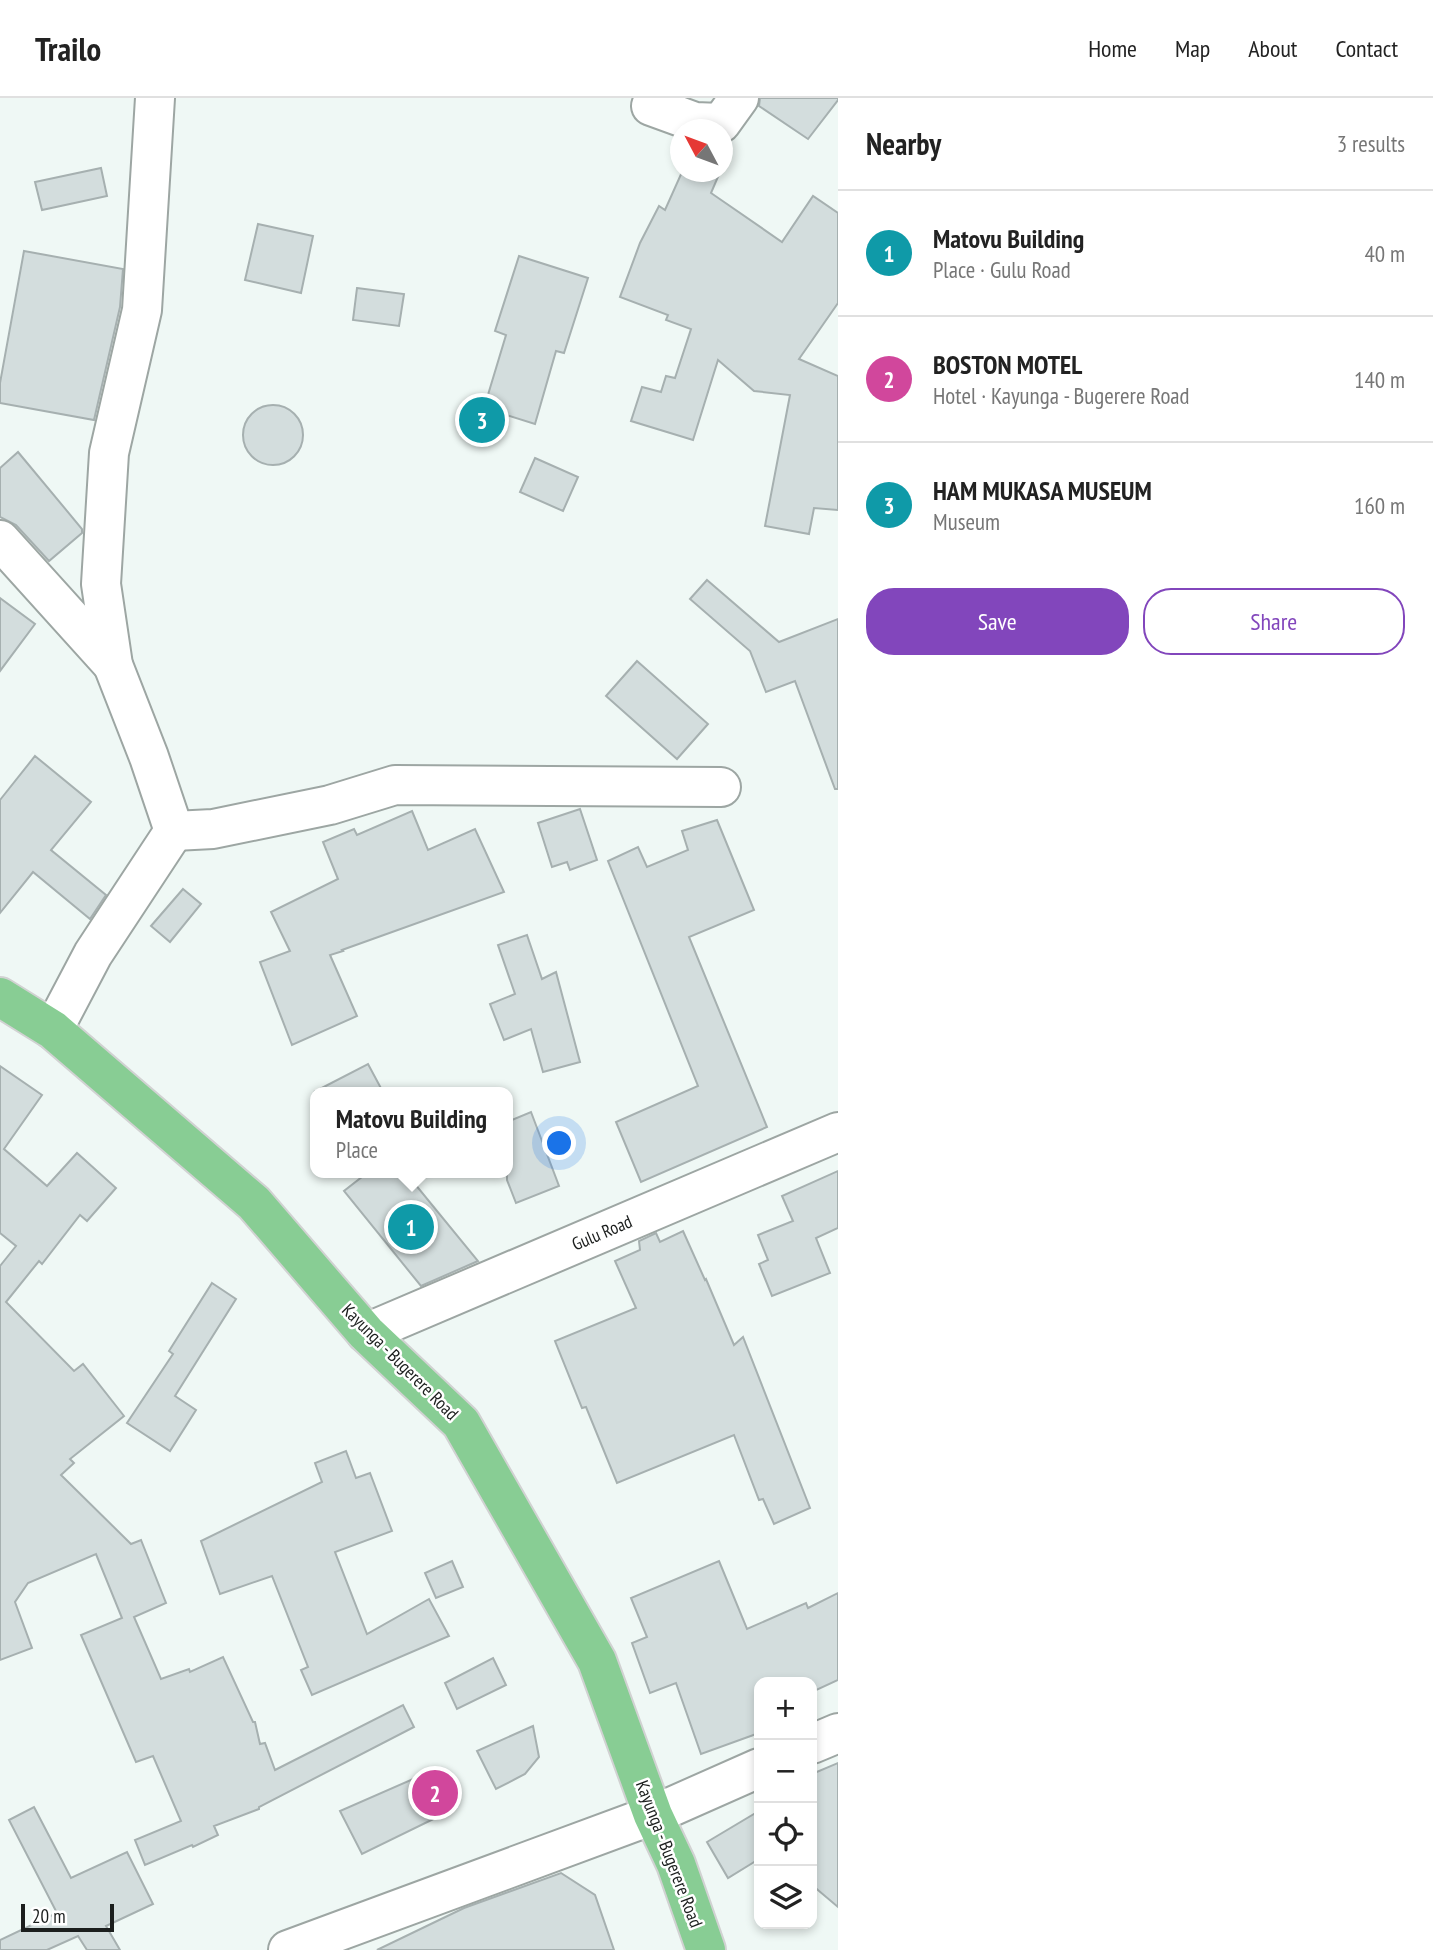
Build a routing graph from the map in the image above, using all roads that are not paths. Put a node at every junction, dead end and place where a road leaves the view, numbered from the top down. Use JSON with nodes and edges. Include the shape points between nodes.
{"nodes":[{"id":1,"x":155,"y":98,"type":"edge"},
{"id":2,"x":739,"y":98,"type":"edge"},
{"id":3,"x":651,"y":106,"type":"dead end"},
{"id":4,"x":0,"y":540,"type":"edge"},
{"id":5,"x":113,"y":665,"type":"junction"},
{"id":6,"x":721,"y":787,"type":"dead end"},
{"id":7,"x":174,"y":831,"type":"junction"},
{"id":8,"x":0,"y":997,"type":"edge"},
{"id":9,"x":53,"y":1030,"type":"junction"},
{"id":10,"x":838,"y":1132,"type":"edge"},
{"id":11,"x":366,"y":1333,"type":"junction"},
{"id":12,"x":838,"y":1733,"type":"edge"},
{"id":13,"x":817,"y":1742,"type":"edge"},
{"id":14,"x":754,"y":1770,"type":"edge"},
{"id":15,"x":653,"y":1815,"type":"junction"},
{"id":16,"x":288,"y":1950,"type":"edge"},
{"id":17,"x":706,"y":1950,"type":"edge"}],
"edges":[{"from":1,"to":5,"type":"street","via":[[142,310],[109,453],[101,584]]},
{"from":2,"to":3,"type":"street","via":[[721,123],[695,122]]},
{"from":4,"to":5,"type":"street"},
{"from":5,"to":7,"type":"street"},
{"from":6,"to":7,"type":"street","via":[[395,785],[330,805],[213,829]]},
{"from":7,"to":9,"type":"street","via":[[93,954]]},
{"from":8,"to":9,"type":"main road","name":"Kayunga - Bugerere Road"},
{"from":9,"to":11,"type":"main road","name":"Kayunga - Bugerere Road","via":[[254,1203]]},
{"from":10,"to":11,"type":"street","name":"Gulu Road"},
{"from":11,"to":15,"type":"main road","name":"Kayunga - Bugerere Road","via":[[461,1423],[597,1661]]},
{"from":12,"to":13,"type":"street"},
{"from":14,"to":15,"type":"street"},
{"from":15,"to":16,"type":"street"},
{"from":15,"to":17,"type":"main road","name":"Kayunga - Bugerere Road","via":[[676,1864]]}]}
